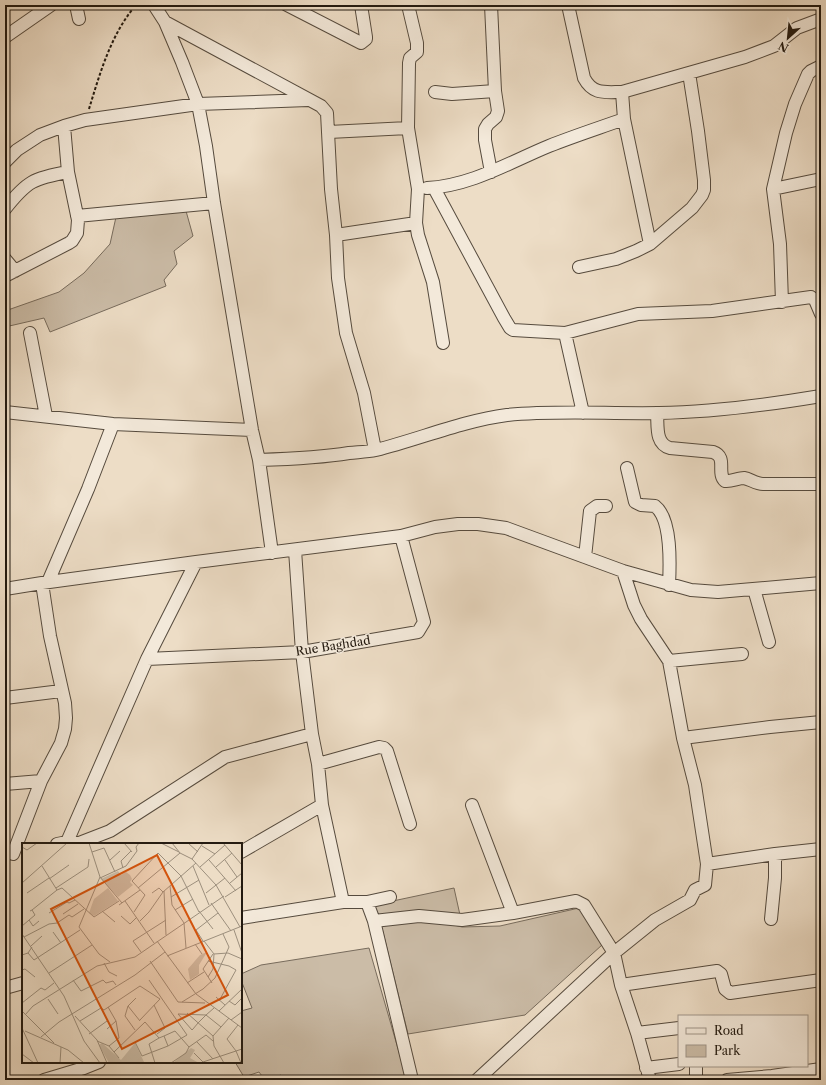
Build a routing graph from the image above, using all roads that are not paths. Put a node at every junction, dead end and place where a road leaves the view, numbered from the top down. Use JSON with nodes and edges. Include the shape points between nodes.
{"nodes":[{"id":1,"x":51,"y":5,"type":"edge"},
{"id":2,"x":76,"y":5,"type":"edge"},
{"id":3,"x":154,"y":5,"type":"edge"},
{"id":4,"x":287,"y":5,"type":"edge"},
{"id":5,"x":305,"y":5,"type":"edge"},
{"id":6,"x":361,"y":5,"type":"edge"},
{"id":7,"x":408,"y":5,"type":"edge"},
{"id":8,"x":491,"y":5,"type":"edge"},
{"id":9,"x":568,"y":5,"type":"edge"},
{"id":10,"x":310,"y":17,"type":"junction"},
{"id":11,"x":821,"y":18,"type":"edge"},
{"id":12,"x":80,"y":19,"type":"dead end"},
{"id":13,"x":165,"y":22,"type":"junction"},
{"id":14,"x":5,"y":37,"type":"edge"},
{"id":15,"x":821,"y":66,"type":"edge"},
{"id":16,"x":689,"y":73,"type":"junction"},
{"id":17,"x":495,"y":91,"type":"junction"},
{"id":18,"x":435,"y":92,"type":"dead end"},
{"id":19,"x":622,"y":92,"type":"junction"},
{"id":20,"x":309,"y":100,"type":"junction"},
{"id":21,"x":198,"y":104,"type":"junction"},
{"id":22,"x":624,"y":119,"type":"junction"},
{"id":23,"x":64,"y":126,"type":"junction"},
{"id":24,"x":408,"y":128,"type":"junction"},
{"id":25,"x":329,"y":132,"type":"junction"},
{"id":26,"x":5,"y":162,"type":"edge"},
{"id":27,"x":68,"y":172,"type":"junction"},
{"id":28,"x":491,"y":172,"type":"junction"},
{"id":29,"x":821,"y":180,"type":"edge"},
{"id":30,"x":418,"y":188,"type":"junction"},
{"id":31,"x":434,"y":188,"type":"junction"},
{"id":32,"x":773,"y":189,"type":"junction"},
{"id":33,"x":214,"y":203,"type":"junction"},
{"id":34,"x":5,"y":209,"type":"edge"},
{"id":35,"x":77,"y":216,"type":"junction"},
{"id":36,"x":416,"y":223,"type":"junction"},
{"id":37,"x":336,"y":235,"type":"junction"},
{"id":38,"x":650,"y":244,"type":"junction"},
{"id":39,"x":5,"y":259,"type":"edge"},
{"id":40,"x":579,"y":267,"type":"dead end"},
{"id":41,"x":10,"y":274,"type":"edge"},
{"id":42,"x":782,"y":302,"type":"junction"},
{"id":43,"x":821,"y":314,"type":"edge"},
{"id":44,"x":30,"y":333,"type":"dead end"},
{"id":45,"x":565,"y":333,"type":"junction"},
{"id":46,"x":443,"y":343,"type":"dead end"},
{"id":47,"x":821,"y":396,"type":"edge"},
{"id":48,"x":5,"y":412,"type":"edge"},
{"id":49,"x":583,"y":413,"type":"junction"},
{"id":50,"x":657,"y":413,"type":"junction"},
{"id":51,"x":46,"y":416,"type":"junction"},
{"id":52,"x":114,"y":424,"type":"junction"},
{"id":53,"x":252,"y":430,"type":"junction"},
{"id":54,"x":375,"y":450,"type":"junction"},
{"id":55,"x":258,"y":460,"type":"junction"},
{"id":56,"x":627,"y":468,"type":"dead end"},
{"id":57,"x":821,"y":484,"type":"edge"},
{"id":58,"x":606,"y":506,"type":"dead end"},
{"id":59,"x":401,"y":536,"type":"junction"},
{"id":60,"x":295,"y":550,"type":"junction"},
{"id":61,"x":272,"y":553,"type":"junction"},
{"id":62,"x":585,"y":557,"type":"junction"},
{"id":63,"x":196,"y":562,"type":"junction"},
{"id":64,"x":623,"y":571,"type":"junction"},
{"id":65,"x":45,"y":582,"type":"junction"},
{"id":66,"x":821,"y":583,"type":"edge"},
{"id":67,"x":669,"y":585,"type":"junction"},
{"id":68,"x":5,"y":589,"type":"edge"},
{"id":69,"x":754,"y":589,"type":"junction"},
{"id":70,"x":769,"y":642,"type":"dead end"},
{"id":71,"x":302,"y":652,"type":"junction"},
{"id":72,"x":742,"y":654,"type":"dead end"},
{"id":73,"x":146,"y":659,"type":"junction"},
{"id":74,"x":669,"y":661,"type":"junction"},
{"id":75,"x":61,"y":691,"type":"junction"},
{"id":76,"x":5,"y":698,"type":"edge"},
{"id":77,"x":821,"y":722,"type":"edge"},
{"id":78,"x":312,"y":734,"type":"junction"},
{"id":79,"x":683,"y":738,"type":"junction"},
{"id":80,"x":318,"y":764,"type":"junction"},
{"id":81,"x":41,"y":781,"type":"junction"},
{"id":82,"x":5,"y":784,"type":"edge"},
{"id":83,"x":322,"y":805,"type":"junction"},
{"id":84,"x":472,"y":805,"type":"dead end"},
{"id":85,"x":410,"y":824,"type":"dead end"},
{"id":86,"x":71,"y":843,"type":"edge"},
{"id":87,"x":821,"y":849,"type":"edge"},
{"id":88,"x":242,"y":851,"type":"edge"},
{"id":89,"x":14,"y":854,"type":"edge"},
{"id":90,"x":775,"y":854,"type":"junction"},
{"id":91,"x":707,"y":864,"type":"junction"},
{"id":92,"x":390,"y":897,"type":"dead end"},
{"id":93,"x":343,"y":902,"type":"junction"},
{"id":94,"x":368,"y":902,"type":"junction"},
{"id":95,"x":512,"y":914,"type":"junction"},
{"id":96,"x":242,"y":918,"type":"edge"},
{"id":97,"x":771,"y":919,"type":"dead end"},
{"id":98,"x":374,"y":921,"type":"junction"},
{"id":99,"x":614,"y":953,"type":"junction"},
{"id":100,"x":821,"y":980,"type":"edge"},
{"id":101,"x":22,"y":983,"type":"edge"},
{"id":102,"x":621,"y":985,"type":"junction"},
{"id":103,"x":5,"y":988,"type":"edge"},
{"id":104,"x":678,"y":1028,"type":"edge"},
{"id":105,"x":637,"y":1033,"type":"junction"},
{"id":106,"x":97,"y":1063,"type":"edge"},
{"id":107,"x":678,"y":1064,"type":"edge"},
{"id":108,"x":696,"y":1067,"type":"edge"},
{"id":109,"x":646,"y":1068,"type":"junction"},
{"id":110,"x":821,"y":1069,"type":"edge"},
{"id":111,"x":44,"y":1080,"type":"edge"},
{"id":112,"x":412,"y":1080,"type":"edge"},
{"id":113,"x":477,"y":1080,"type":"edge"},
{"id":114,"x":650,"y":1080,"type":"edge"},
{"id":115,"x":697,"y":1080,"type":"edge"},
{"id":116,"x":727,"y":1080,"type":"edge"}],
"edges":[{"from":1,"to":14,"type":"street"},
{"from":2,"to":12,"type":"street"},
{"from":3,"to":13,"type":"street"},
{"from":4,"to":10,"type":"street"},
{"from":5,"to":10,"type":"street"},
{"from":6,"to":10,"type":"street","via":[[366,37],[361,43]]},
{"from":7,"to":24,"type":"street","via":[[417,52],[408,63]]},
{"from":8,"to":17,"type":"street"},
{"from":9,"to":19,"type":"street","via":[[588,86],[598,91]]},
{"from":11,"to":16,"type":"street","via":[[797,28],[774,46]]},
{"from":13,"to":20,"type":"street"},
{"from":13,"to":21,"type":"street"},
{"from":15,"to":32,"type":"street","via":[[808,74],[795,104]]},
{"from":16,"to":19,"type":"street"},
{"from":16,"to":38,"type":"street","via":[[704,190],[692,208]]},
{"from":17,"to":18,"type":"street","via":[[452,94]]},
{"from":17,"to":28,"type":"street","via":[[497,115],[486,126],[485,134]]},
{"from":19,"to":22,"type":"street"},
{"from":20,"to":21,"type":"street"},
{"from":20,"to":25,"type":"street","via":[[326,110]]},
{"from":21,"to":23,"type":"street","via":[[85,120]]},
{"from":21,"to":33,"type":"street"},
{"from":22,"to":28,"type":"street","via":[[549,146]]},
{"from":22,"to":38,"type":"street"},
{"from":23,"to":26,"type":"street","via":[[40,135],[17,150]]},
{"from":23,"to":27,"type":"street"},
{"from":24,"to":25,"type":"street"},
{"from":24,"to":30,"type":"street"},
{"from":25,"to":37,"type":"street"},
{"from":27,"to":34,"type":"street","via":[[32,181]]},
{"from":27,"to":35,"type":"street"},
{"from":28,"to":31,"type":"street"},
{"from":29,"to":32,"type":"street"},
{"from":30,"to":31,"type":"street"},
{"from":30,"to":36,"type":"street"},
{"from":31,"to":45,"type":"street","via":[[510,328]]},
{"from":32,"to":42,"type":"street","via":[[780,244]]},
{"from":33,"to":35,"type":"street"},
{"from":33,"to":53,"type":"street"},
{"from":35,"to":41,"type":"street","via":[[77,233],[72,241]]},
{"from":36,"to":37,"type":"street"},
{"from":36,"to":46,"type":"street","via":[[433,282]]},
{"from":37,"to":54,"type":"street","via":[[338,278],[346,332],[364,394]]},
{"from":38,"to":40,"type":"street","via":[[616,259]]},
{"from":39,"to":41,"type":"street"},
{"from":42,"to":43,"type":"street","via":[[814,298]]},
{"from":42,"to":45,"type":"street","via":[[712,311],[638,314]]},
{"from":44,"to":51,"type":"street"},
{"from":45,"to":49,"type":"street"},
{"from":47,"to":50,"type":"street","via":[[725,410]]},
{"from":48,"to":51,"type":"street"},
{"from":49,"to":50,"type":"street"},
{"from":49,"to":54,"type":"street","via":[[538,413],[490,418]]},
{"from":50,"to":57,"type":"street","via":[[659,440],[664,445],[717,454],[720,458],[722,478],[725,481],[742,478],[757,484]]},
{"from":51,"to":52,"type":"street"},
{"from":52,"to":53,"type":"street"},
{"from":52,"to":65,"type":"street","via":[[88,489]]},
{"from":53,"to":55,"type":"street"},
{"from":54,"to":55,"type":"street","via":[[316,458]]},
{"from":55,"to":61,"type":"street"},
{"from":56,"to":67,"type":"street","via":[[635,502],[655,506],[662,514],[670,548]]},
{"from":58,"to":62,"type":"street","via":[[597,506],[590,511]]},
{"from":59,"to":60,"type":"street"},
{"from":59,"to":62,"type":"street","via":[[435,527],[478,524],[506,528]]},
{"from":59,"to":71,"type":"street","name":"Rue Baghdad","via":[[424,622],[418,632]]},
{"from":60,"to":61,"type":"street"},
{"from":60,"to":71,"type":"street"},
{"from":61,"to":63,"type":"street"},
{"from":62,"to":64,"type":"street"},
{"from":63,"to":65,"type":"street"},
{"from":63,"to":73,"type":"street"},
{"from":64,"to":67,"type":"street"},
{"from":64,"to":74,"type":"street","via":[[634,606]]},
{"from":65,"to":68,"type":"street"},
{"from":65,"to":75,"type":"street","via":[[50,636]]},
{"from":66,"to":69,"type":"street"},
{"from":67,"to":69,"type":"street","via":[[718,592]]},
{"from":69,"to":70,"type":"street"},
{"from":71,"to":73,"type":"street","name":"Rue Baghdad"},
{"from":71,"to":78,"type":"street"},
{"from":72,"to":74,"type":"street"},
{"from":73,"to":86,"type":"street"},
{"from":74,"to":79,"type":"street"},
{"from":75,"to":76,"type":"street"},
{"from":75,"to":81,"type":"street","via":[[66,710],[65,728],[61,743]]},
{"from":77,"to":79,"type":"street"},
{"from":78,"to":80,"type":"street"},
{"from":78,"to":86,"type":"street","via":[[225,757],[110,831]]},
{"from":79,"to":91,"type":"street","via":[[695,785]]},
{"from":80,"to":83,"type":"street"},
{"from":80,"to":85,"type":"street","via":[[379,747],[384,748]]},
{"from":81,"to":82,"type":"street"},
{"from":81,"to":89,"type":"street"},
{"from":83,"to":88,"type":"street"},
{"from":83,"to":93,"type":"street"},
{"from":84,"to":95,"type":"street"},
{"from":87,"to":90,"type":"street"},
{"from":90,"to":91,"type":"street"},
{"from":90,"to":97,"type":"street"},
{"from":91,"to":99,"type":"street","via":[[705,885],[696,890],[690,900],[654,920]]},
{"from":92,"to":94,"type":"street"},
{"from":93,"to":94,"type":"street"},
{"from":93,"to":96,"type":"street"},
{"from":94,"to":98,"type":"street"},
{"from":95,"to":98,"type":"street","via":[[462,920],[419,916]]},
{"from":95,"to":99,"type":"street","via":[[580,902],[584,904]]},
{"from":98,"to":112,"type":"street"},
{"from":99,"to":102,"type":"street"},
{"from":99,"to":113,"type":"street"},
{"from":100,"to":102,"type":"street","via":[[730,993],[725,989],[721,974],[717,971]]},
{"from":101,"to":103,"type":"street"},
{"from":102,"to":105,"type":"street"},
{"from":104,"to":105,"type":"street"},
{"from":105,"to":109,"type":"street"},
{"from":106,"to":111,"type":"street"},
{"from":107,"to":109,"type":"street"},
{"from":108,"to":115,"type":"street"},
{"from":109,"to":114,"type":"street"},
{"from":110,"to":116,"type":"street"}]}
